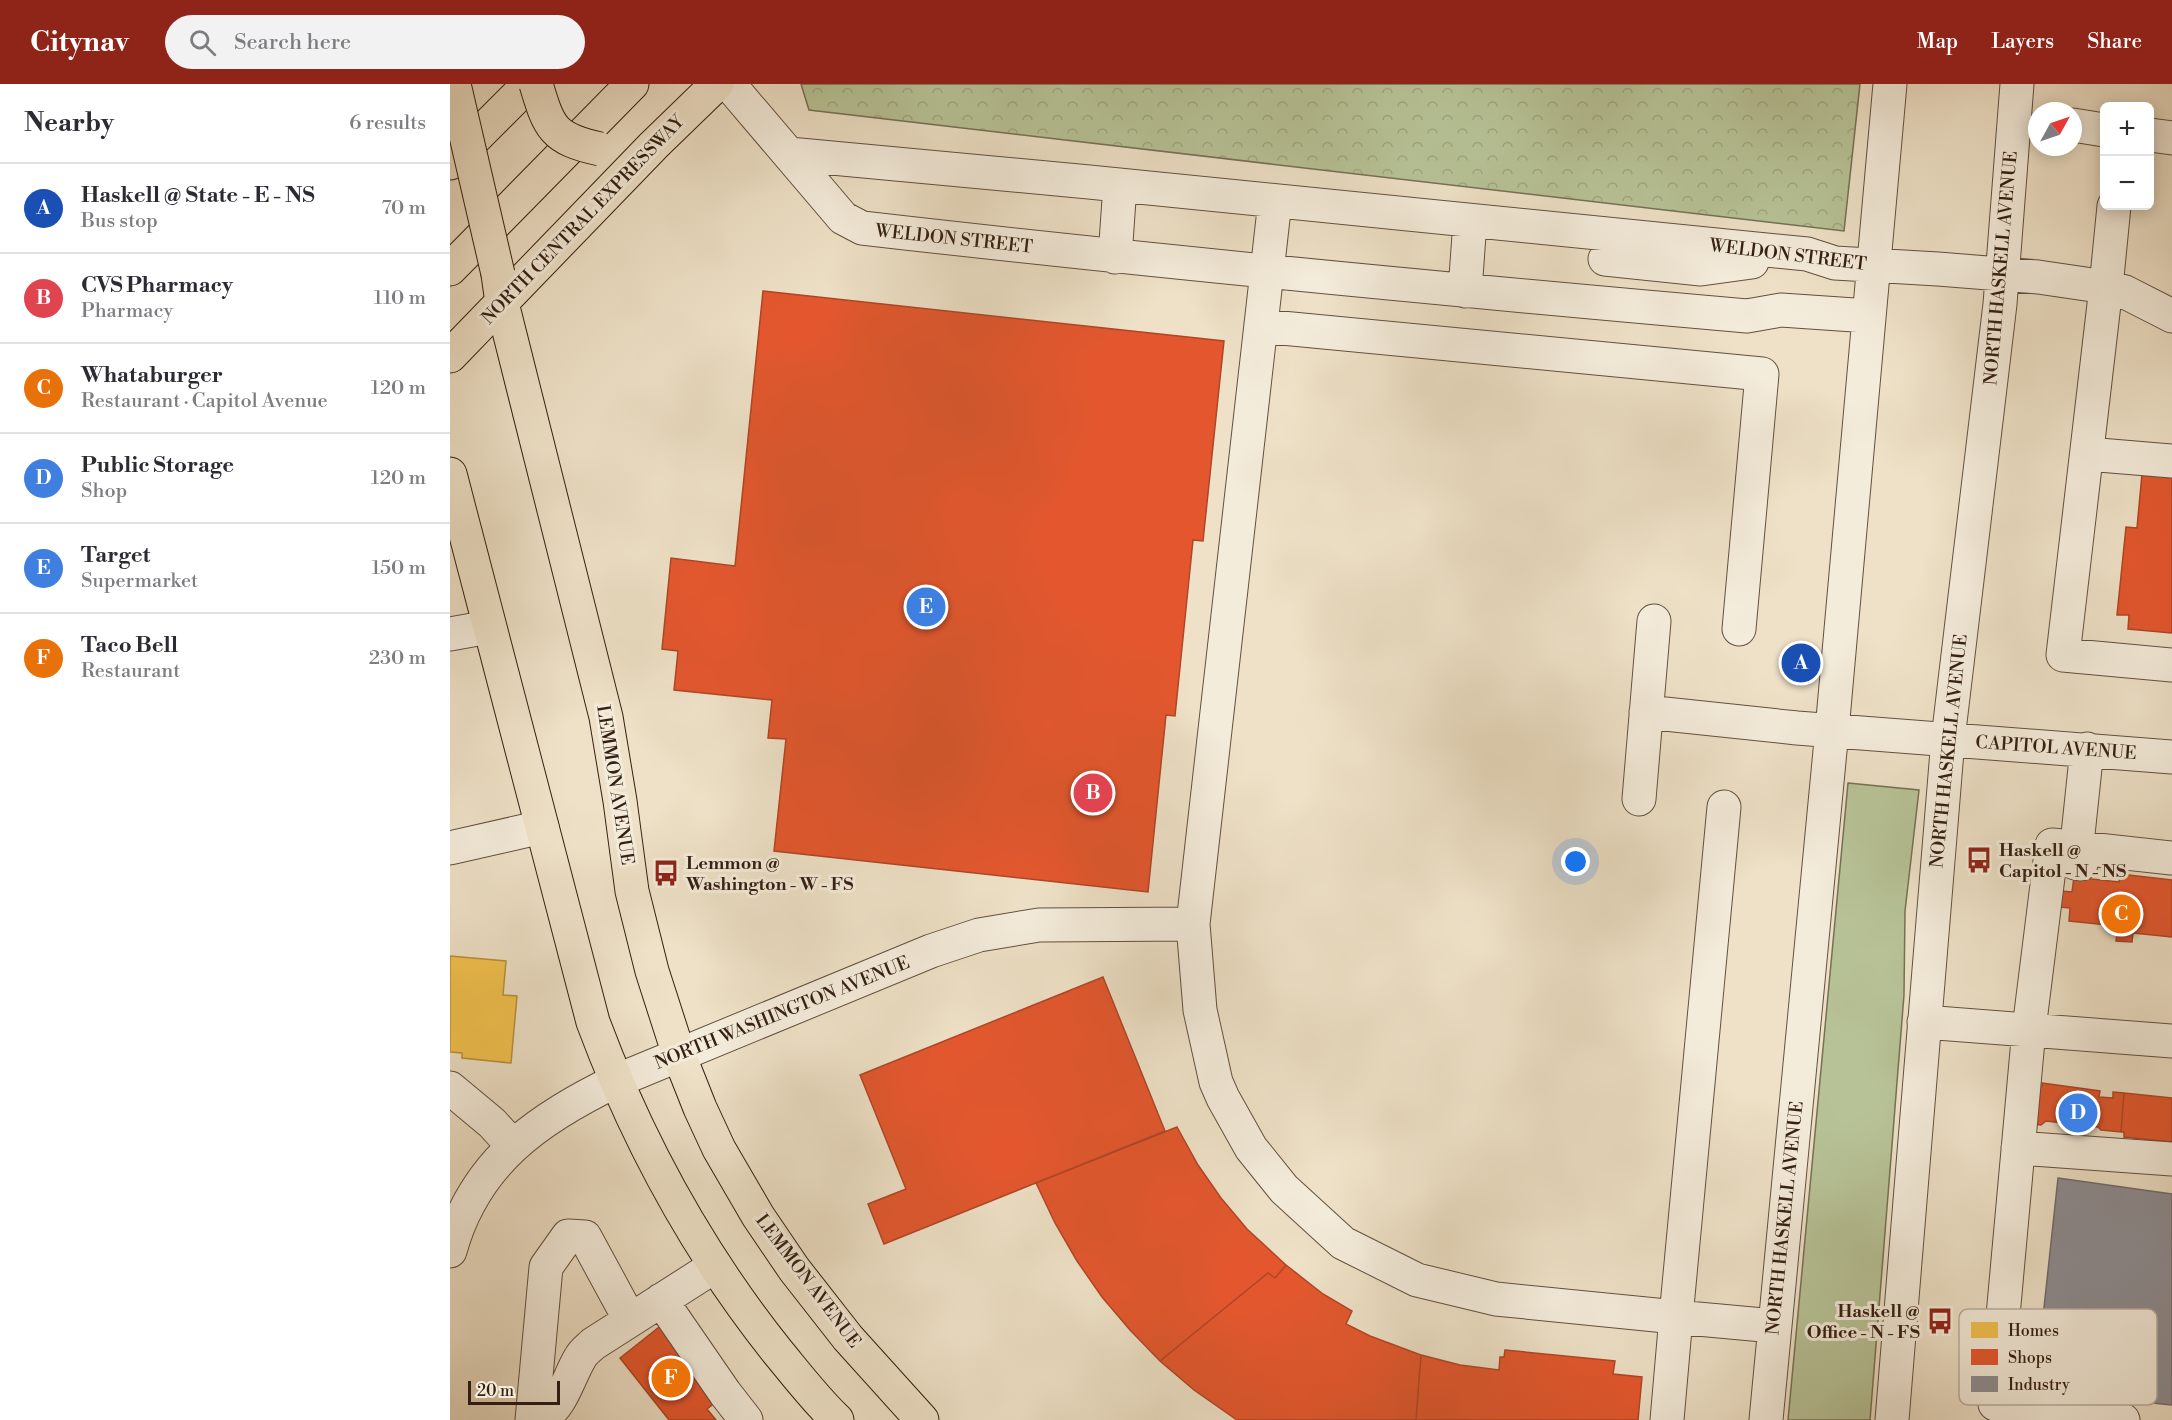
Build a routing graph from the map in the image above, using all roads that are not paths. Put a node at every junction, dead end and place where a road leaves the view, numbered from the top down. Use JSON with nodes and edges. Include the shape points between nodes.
{"nodes":[{"id":1,"x":454,"y":84,"type":"edge"},
{"id":2,"x":529,"y":84,"type":"edge"},
{"id":3,"x":536,"y":84,"type":"edge"},
{"id":4,"x":632,"y":84,"type":"edge"},
{"id":5,"x":717,"y":84,"type":"edge"},
{"id":6,"x":729,"y":84,"type":"edge"},
{"id":7,"x":1890,"y":84,"type":"edge"},
{"id":8,"x":2017,"y":84,"type":"edge"},
{"id":9,"x":2025,"y":118,"type":"edge"},
{"id":10,"x":2082,"y":126,"type":"edge"},
{"id":11,"x":2100,"y":129,"type":"edge"},
{"id":12,"x":2154,"y":136,"type":"edge"},
{"id":13,"x":2172,"y":138,"type":"edge"},
{"id":14,"x":654,"y":144,"type":"junction"},
{"id":15,"x":789,"y":154,"type":"junction"},
{"id":16,"x":450,"y":163,"type":"edge"},
{"id":17,"x":1120,"y":185,"type":"junction"},
{"id":18,"x":1275,"y":201,"type":"junction"},
{"id":19,"x":2114,"y":210,"type":"edge"},
{"id":20,"x":1470,"y":221,"type":"junction"},
{"id":21,"x":1807,"y":254,"type":"junction"},
{"id":22,"x":1115,"y":257,"type":"junction"},
{"id":23,"x":1873,"y":265,"type":"junction"},
{"id":24,"x":450,"y":269,"type":"edge"},
{"id":25,"x":1267,"y":272,"type":"junction"},
{"id":26,"x":2003,"y":275,"type":"junction"},
{"id":27,"x":2106,"y":287,"type":"junction"},
{"id":28,"x":500,"y":288,"type":"junction"},
{"id":29,"x":1465,"y":291,"type":"junction"},
{"id":30,"x":1781,"y":310,"type":"junction"},
{"id":31,"x":1829,"y":312,"type":"junction"},
{"id":32,"x":1869,"y":316,"type":"junction"},
{"id":33,"x":2172,"y":316,"type":"edge"},
{"id":34,"x":1261,"y":326,"type":"junction"},
{"id":35,"x":450,"y":356,"type":"edge"},
{"id":36,"x":2087,"y":454,"type":"junction"},
{"id":37,"x":2172,"y":461,"type":"edge"},
{"id":38,"x":450,"y":474,"type":"edge"},
{"id":39,"x":450,"y":547,"type":"edge"},
{"id":40,"x":487,"y":619,"type":"junction"},
{"id":41,"x":1654,"y":621,"type":"dead end"},
{"id":42,"x":1739,"y":629,"type":"dead end"},
{"id":43,"x":450,"y":634,"type":"edge"},
{"id":44,"x":2172,"y":665,"type":"edge"},
{"id":45,"x":1646,"y":712,"type":"junction"},
{"id":46,"x":1832,"y":730,"type":"junction"},
{"id":47,"x":1948,"y":739,"type":"junction"},
{"id":48,"x":2087,"y":749,"type":"junction"},
{"id":49,"x":2172,"y":757,"type":"edge"},
{"id":50,"x":1638,"y":799,"type":"dead end"},
{"id":51,"x":1724,"y":807,"type":"dead end"},
{"id":52,"x":542,"y":827,"type":"junction"},
{"id":53,"x":450,"y":848,"type":"edge"},
{"id":54,"x":2077,"y":848,"type":"junction"},
{"id":55,"x":2172,"y":858,"type":"edge"},
{"id":56,"x":2172,"y":873,"type":"edge"},
{"id":57,"x":1193,"y":924,"type":"junction"},
{"id":58,"x":1924,"y":1022,"type":"junction"},
{"id":59,"x":2029,"y":1029,"type":"junction"},
{"id":60,"x":2172,"y":1041,"type":"edge"},
{"id":61,"x":679,"y":1054,"type":"junction"},
{"id":62,"x":616,"y":1081,"type":"junction"},
{"id":63,"x":450,"y":1088,"type":"edge"},
{"id":64,"x":513,"y":1146,"type":"junction"},
{"id":65,"x":2018,"y":1148,"type":"junction"},
{"id":66,"x":2172,"y":1159,"type":"edge"},
{"id":67,"x":452,"y":1238,"type":"edge"},
{"id":68,"x":715,"y":1266,"type":"junction"},
{"id":69,"x":661,"y":1300,"type":"junction"},
{"id":70,"x":2004,"y":1309,"type":"edge"},
{"id":71,"x":1676,"y":1317,"type":"junction"},
{"id":72,"x":630,"y":1320,"type":"junction"},
{"id":73,"x":1774,"y":1326,"type":"junction"},
{"id":74,"x":2003,"y":1405,"type":"edge"},
{"id":75,"x":542,"y":1419,"type":"edge"},
{"id":76,"x":844,"y":1419,"type":"edge"},
{"id":77,"x":746,"y":1420,"type":"edge"},
{"id":78,"x":922,"y":1420,"type":"edge"},
{"id":79,"x":1667,"y":1420,"type":"edge"},
{"id":80,"x":1766,"y":1420,"type":"edge"},
{"id":81,"x":1892,"y":1420,"type":"edge"},
{"id":82,"x":2123,"y":1420,"type":"edge"}],
"edges":[{"from":1,"to":28,"type":"main road","name":"LEMMON AVENUE","bridge":true},
{"from":2,"to":16,"type":"main road"},
{"from":3,"to":14,"type":"main road","bridge":true,"via":[[545,116],[553,128],[574,142],[600,149]]},
{"from":4,"to":24,"type":"main road"},
{"from":5,"to":14,"type":"main road","name":"NORTH CENTRAL EXPRESSWAY"},
{"from":6,"to":15,"type":"street","name":"WELDON STREET"},
{"from":7,"to":23,"type":"street","name":"NORTH HASKELL AVENUE"},
{"from":8,"to":9,"type":"street","name":"NORTH HASKELL AVENUE"},
{"from":9,"to":26,"type":"street","name":"NORTH HASKELL AVENUE"},
{"from":10,"to":11,"type":"street"},
{"from":12,"to":13,"type":"street"},
{"from":14,"to":28,"type":"main road","name":"NORTH CENTRAL EXPRESSWAY"},
{"from":15,"to":17,"type":"street","name":"WELDON STREET"},
{"from":15,"to":22,"type":"street","name":"WELDON STREET","via":[[843,218],[862,228]]},
{"from":17,"to":18,"type":"street","name":"WELDON STREET"},
{"from":17,"to":22,"type":"street"},
{"from":18,"to":20,"type":"street","name":"WELDON STREET"},
{"from":18,"to":25,"type":"street"},
{"from":19,"to":27,"type":"street"},
{"from":20,"to":21,"type":"street","name":"WELDON STREET"},
{"from":20,"to":29,"type":"street"},
{"from":21,"to":23,"type":"street","name":"WELDON STREET","via":[[1835,263]]},
{"from":21,"to":30,"type":"street","via":[[1701,269],[1605,267],[1700,282]]},
{"from":22,"to":25,"type":"street","name":"WELDON STREET"},
{"from":23,"to":26,"type":"street","name":"WELDON STREET"},
{"from":23,"to":31,"type":"street"},
{"from":23,"to":32,"type":"street","name":"NORTH HASKELL AVENUE"},
{"from":25,"to":29,"type":"street","name":"WELDON STREET"},
{"from":25,"to":34,"type":"street"},
{"from":26,"to":27,"type":"street","name":"WELDON STREET"},
{"from":26,"to":47,"type":"street","name":"NORTH HASKELL AVENUE"},
{"from":27,"to":33,"type":"street","name":"WELDON STREET","via":[[2125,292]]},
{"from":27,"to":36,"type":"street"},
{"from":28,"to":35,"type":"main road","name":"NORTH CENTRAL EXPRESSWAY"},
{"from":28,"to":61,"type":"main road","name":"LEMMON AVENUE","via":[[606,717],[632,891]]},
{"from":29,"to":30,"type":"street","name":"WELDON STREET","via":[[1747,315]]},
{"from":30,"to":31,"type":"street","name":"WELDON STREET"},
{"from":31,"to":32,"type":"street","name":"WELDON STREET"},
{"from":32,"to":46,"type":"street","name":"NORTH HASKELL AVENUE"},
{"from":34,"to":42,"type":"street","via":[[1762,374]]},
{"from":34,"to":57,"type":"street"},
{"from":36,"to":37,"type":"street"},
{"from":36,"to":44,"type":"street","via":[[2063,654]]},
{"from":38,"to":40,"type":"main road"},
{"from":39,"to":40,"type":"main road"},
{"from":40,"to":43,"type":"street"},
{"from":40,"to":52,"type":"main road"},
{"from":41,"to":45,"type":"street"},
{"from":45,"to":46,"type":"street","name":"CAPITOL AVENUE"},
{"from":45,"to":50,"type":"street"},
{"from":46,"to":47,"type":"street","name":"CAPITOL AVENUE"},
{"from":46,"to":73,"type":"street","name":"NORTH HASKELL AVENUE"},
{"from":47,"to":48,"type":"street","name":"CAPITOL AVENUE"},
{"from":47,"to":58,"type":"street","name":"NORTH HASKELL AVENUE"},
{"from":48,"to":49,"type":"street","name":"CAPITOL AVENUE"},
{"from":48,"to":54,"type":"street"},
{"from":51,"to":71,"type":"street"},
{"from":52,"to":53,"type":"street"},
{"from":52,"to":62,"type":"main road","via":[[593,1022]]},
{"from":54,"to":55,"type":"street"},
{"from":54,"to":56,"type":"street","via":[[2074,863]]},
{"from":54,"to":59,"type":"street","via":[[2052,845]]},
{"from":57,"to":61,"type":"street","name":"NORTH WASHINGTON AVENUE","via":[[1039,925],[979,935]]},
{"from":57,"to":71,"type":"street","via":[[1200,1010],[1223,1098],[1251,1148],[1284,1190],[1343,1243],[1417,1280],[1496,1299]]},
{"from":58,"to":59,"type":"street"},
{"from":58,"to":81,"type":"street","name":"NORTH HASKELL AVENUE"},
{"from":59,"to":60,"type":"street"},
{"from":59,"to":65,"type":"street"},
{"from":61,"to":62,"type":"street","name":"NORTH WASHINGTON AVENUE"},
{"from":61,"to":78,"type":"main road","name":"LEMMON AVENUE","via":[[719,1149],[758,1216],[848,1338]]},
{"from":62,"to":64,"type":"street","name":"NORTH WASHINGTON AVENUE","via":[[572,1102]]},
{"from":62,"to":68,"type":"main road","via":[[669,1188]]},
{"from":63,"to":64,"type":"street"},
{"from":64,"to":67,"type":"street","name":"NORTH WASHINGTON AVENUE","via":[[483,1179]]},
{"from":65,"to":66,"type":"street"},
{"from":65,"to":70,"type":"street"},
{"from":68,"to":69,"type":"street"},
{"from":68,"to":76,"type":"main road","via":[[795,1374]]},
{"from":69,"to":72,"type":"street"},
{"from":69,"to":77,"type":"street"},
{"from":71,"to":73,"type":"street"},
{"from":71,"to":79,"type":"street"},
{"from":72,"to":75,"type":"street","via":[[581,1355],[559,1402]]},
{"from":72,"to":75,"type":"street","via":[[585,1237],[568,1236],[546,1267]]},
{"from":73,"to":80,"type":"street","name":"NORTH HASKELL AVENUE"},
{"from":74,"to":82,"type":"street"}]}
